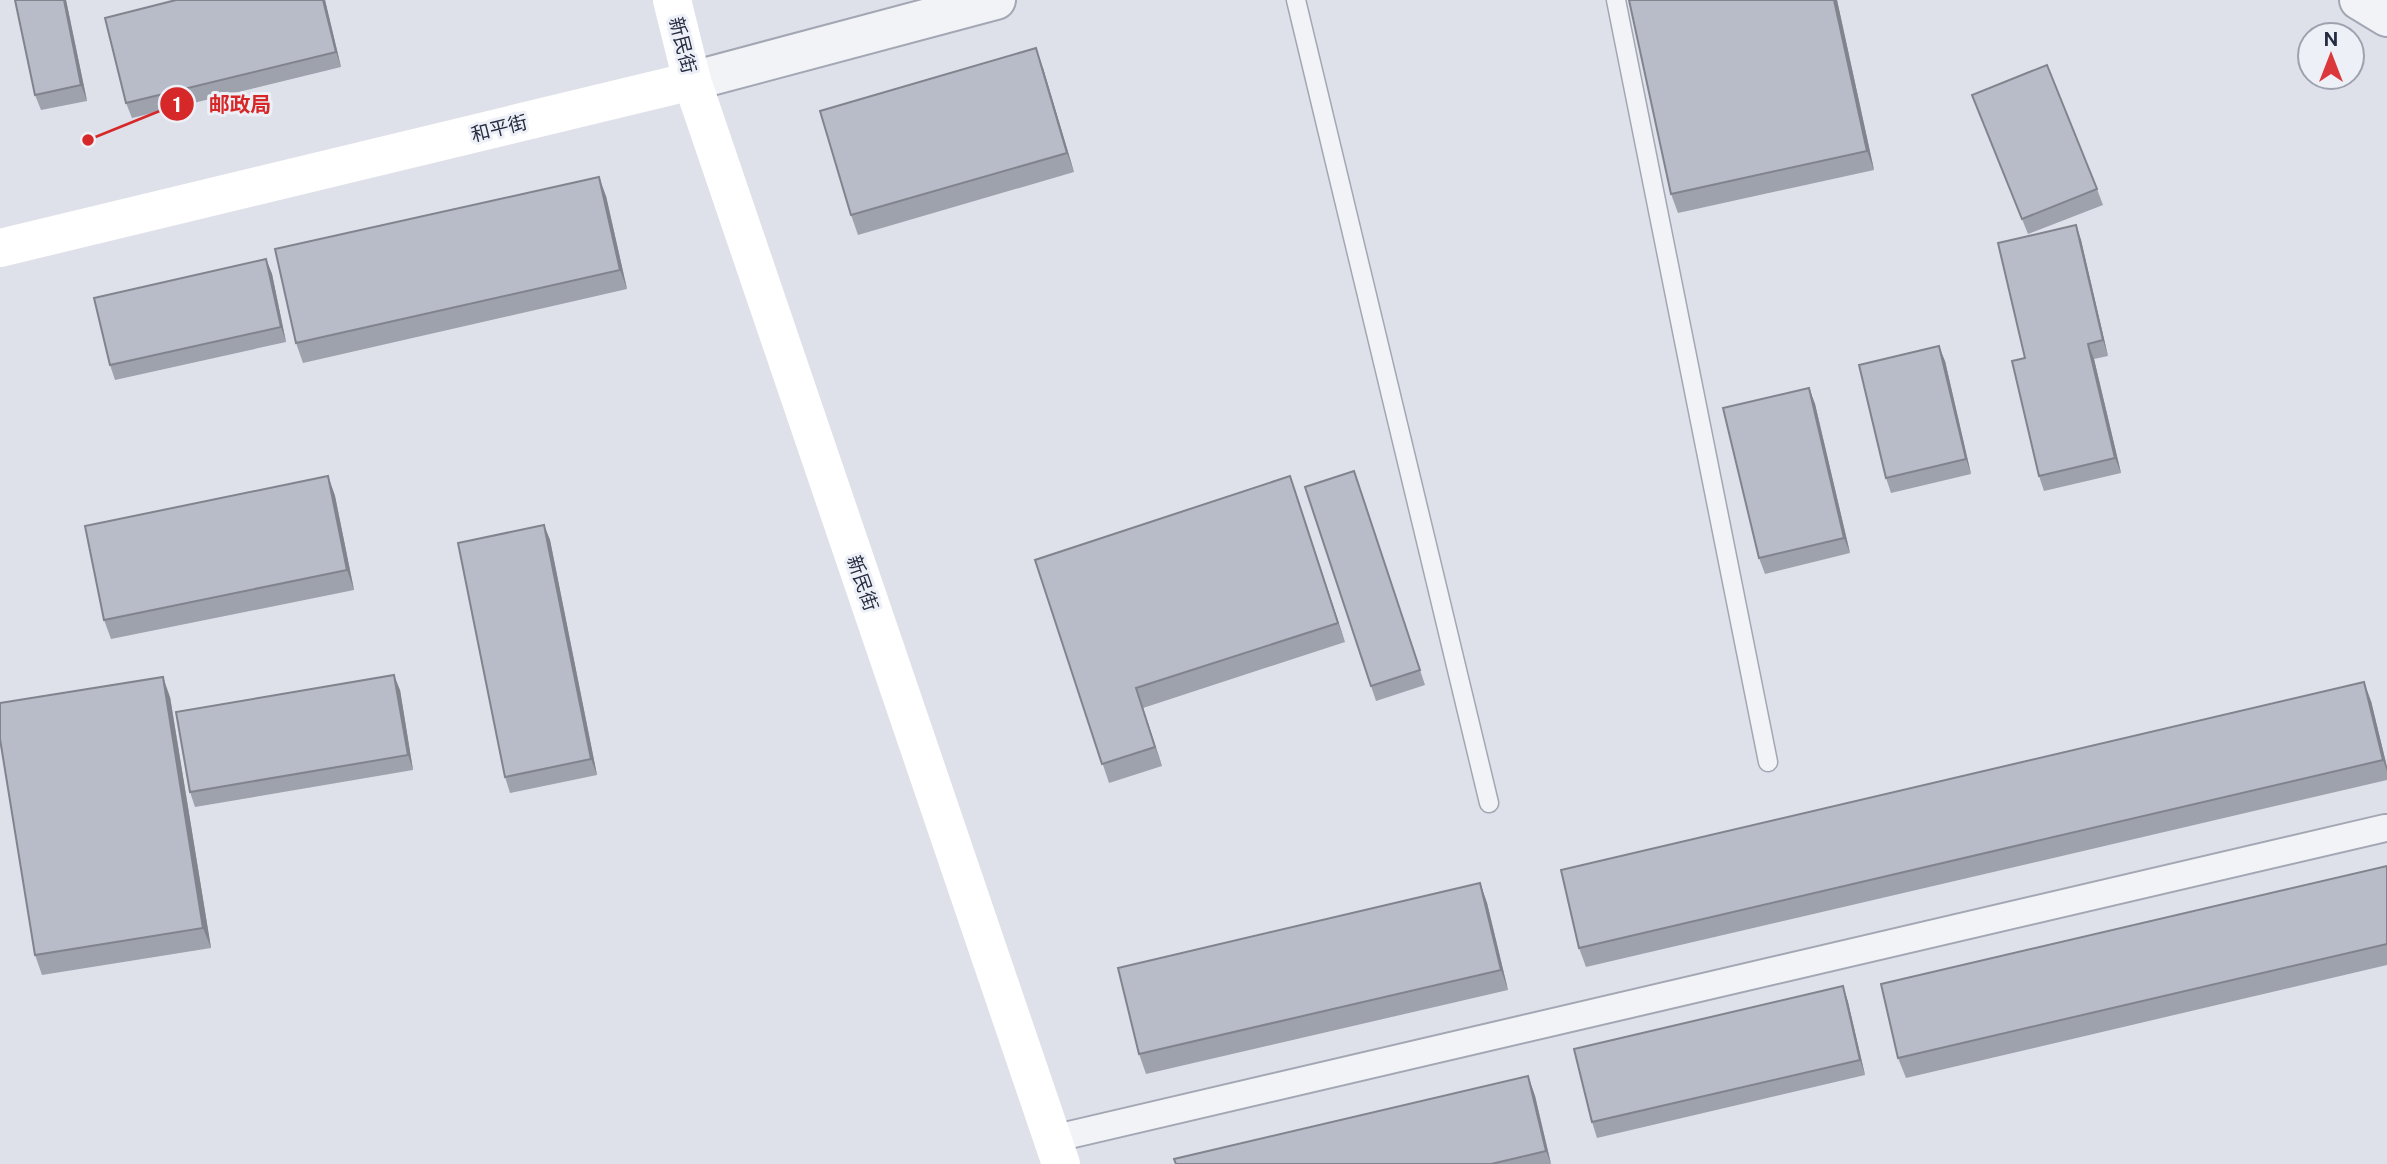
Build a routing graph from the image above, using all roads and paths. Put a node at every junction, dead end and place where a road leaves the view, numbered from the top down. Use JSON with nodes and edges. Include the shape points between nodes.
{"nodes":[{"id":1,"x":672,"y":0,"type":"edge"},
{"id":2,"x":996,"y":0,"type":"edge"},
{"id":3,"x":1296,"y":0,"type":"edge"},
{"id":4,"x":1616,"y":0,"type":"edge"},
{"id":5,"x":2359,"y":0,"type":"edge"},
{"id":6,"x":2387,"y":0,"type":"edge"},
{"id":7,"x":2387,"y":18,"type":"edge"},
{"id":8,"x":692,"y":81,"type":"junction"},
{"id":9,"x":0,"y":248,"type":"edge"},
{"id":10,"x":1769,"y":762,"type":"dead end"},
{"id":11,"x":1489,"y":803,"type":"dead end"},
{"id":12,"x":2385,"y":828,"type":"edge"},
{"id":13,"x":1057,"y":1151,"type":"edge"}],
"edges":[{"from":1,"to":8,"type":"main road","name":"新民街"},
{"from":2,"to":8,"type":"street","name":"和平街"},
{"from":3,"to":11,"type":"lane"},
{"from":4,"to":10,"type":"lane"},
{"from":5,"to":7,"type":"street"},
{"from":6,"to":7,"type":"street"},
{"from":8,"to":9,"type":"main road","name":"和平街"},
{"from":8,"to":13,"type":"main road","name":"新民街"},
{"from":12,"to":13,"type":"street"}]}
